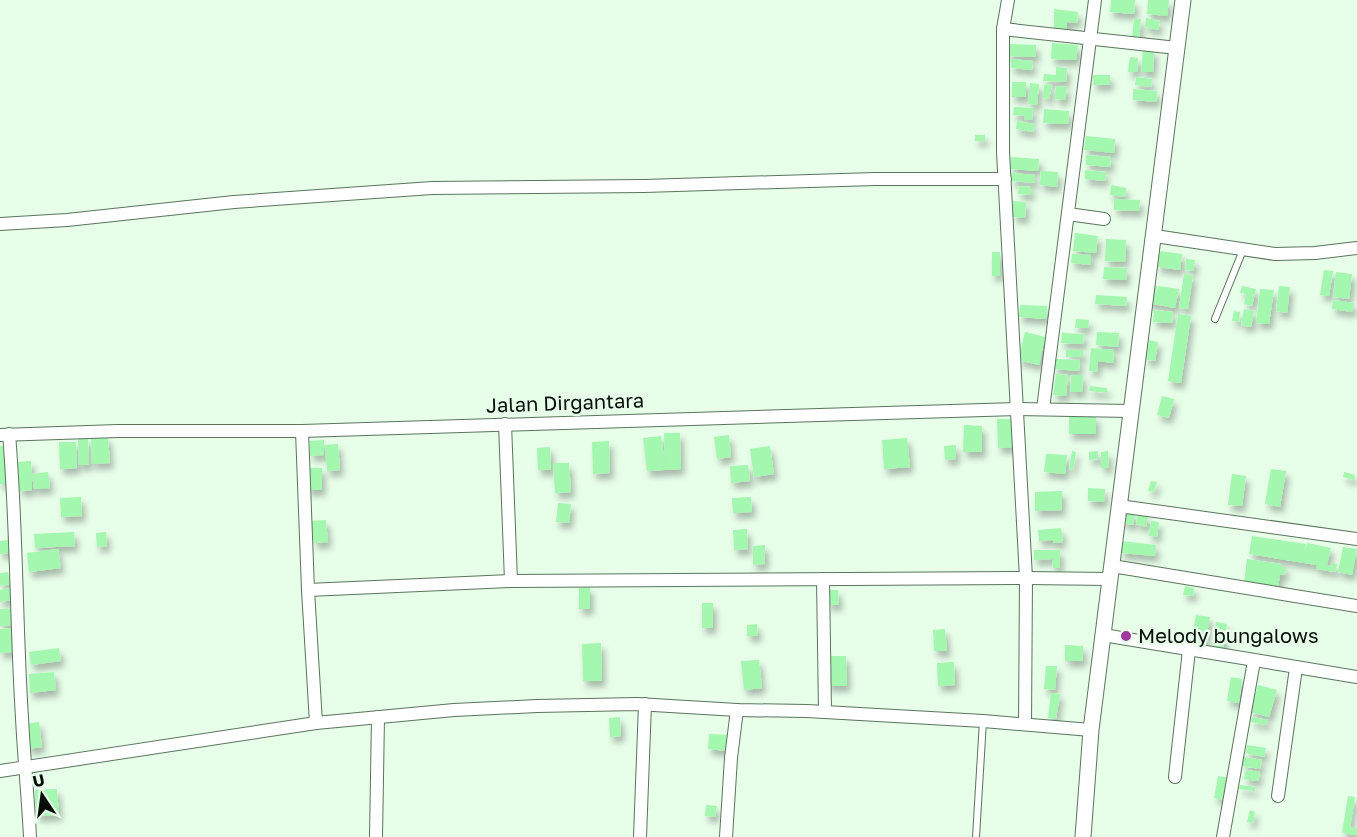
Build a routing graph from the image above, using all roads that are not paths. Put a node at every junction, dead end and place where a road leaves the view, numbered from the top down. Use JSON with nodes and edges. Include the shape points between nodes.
{"nodes":[{"id":1,"x":1008,"y":0,"type":"edge"},
{"id":2,"x":1095,"y":0,"type":"edge"},
{"id":3,"x":1183,"y":0,"type":"edge"},
{"id":4,"x":1003,"y":29,"type":"junction"},
{"id":5,"x":1091,"y":38,"type":"junction"},
{"id":6,"x":1177,"y":48,"type":"junction"},
{"id":7,"x":1005,"y":179,"type":"junction"},
{"id":8,"x":1068,"y":214,"type":"junction"},
{"id":9,"x":1104,"y":219,"type":"dead end"},
{"id":10,"x":0,"y":224,"type":"edge"},
{"id":11,"x":1155,"y":237,"type":"junction"},
{"id":12,"x":1357,"y":248,"type":"edge"},
{"id":13,"x":1243,"y":250,"type":"junction"},
{"id":14,"x":1215,"y":319,"type":"dead end"},
{"id":15,"x":1017,"y":409,"type":"junction"},
{"id":16,"x":1043,"y":409,"type":"junction"},
{"id":17,"x":1130,"y":411,"type":"junction"},
{"id":18,"x":505,"y":424,"type":"junction"},
{"id":19,"x":302,"y":431,"type":"junction"},
{"id":20,"x":5,"y":435,"type":"edge"},
{"id":21,"x":1119,"y":506,"type":"junction"},
{"id":22,"x":1357,"y":539,"type":"edge"},
{"id":23,"x":1111,"y":573,"type":"junction"},
{"id":24,"x":1026,"y":578,"type":"junction"},
{"id":25,"x":824,"y":579,"type":"junction"},
{"id":26,"x":511,"y":581,"type":"junction"},
{"id":27,"x":308,"y":590,"type":"junction"},
{"id":28,"x":1357,"y":606,"type":"edge"},
{"id":29,"x":1103,"y":635,"type":"junction"},
{"id":30,"x":1189,"y":650,"type":"junction"},
{"id":31,"x":1254,"y":661,"type":"junction"},
{"id":32,"x":1296,"y":668,"type":"junction"},
{"id":33,"x":1357,"y":676,"type":"edge"},
{"id":34,"x":645,"y":704,"type":"junction"},
{"id":35,"x":737,"y":710,"type":"junction"},
{"id":36,"x":825,"y":712,"type":"junction"},
{"id":37,"x":378,"y":717,"type":"junction"},
{"id":38,"x":983,"y":721,"type":"junction"},
{"id":39,"x":316,"y":723,"type":"junction"},
{"id":40,"x":1025,"y":724,"type":"junction"},
{"id":41,"x":1091,"y":730,"type":"junction"},
{"id":42,"x":27,"y":767,"type":"junction"},
{"id":43,"x":0,"y":771,"type":"edge"},
{"id":44,"x":1175,"y":777,"type":"dead end"},
{"id":45,"x":1278,"y":796,"type":"dead end"},
{"id":46,"x":30,"y":837,"type":"edge"},
{"id":47,"x":376,"y":837,"type":"edge"},
{"id":48,"x":640,"y":837,"type":"edge"},
{"id":49,"x":726,"y":837,"type":"edge"},
{"id":50,"x":976,"y":837,"type":"edge"},
{"id":51,"x":1083,"y":837,"type":"edge"},
{"id":52,"x":1223,"y":837,"type":"edge"}],
"edges":[{"from":1,"to":4,"type":"street"},
{"from":2,"to":5,"type":"street"},
{"from":3,"to":6,"type":"street"},
{"from":4,"to":5,"type":"street"},
{"from":4,"to":7,"type":"street"},
{"from":5,"to":6,"type":"street"},
{"from":5,"to":8,"type":"street"},
{"from":6,"to":11,"type":"street"},
{"from":7,"to":10,"type":"street","via":[[432,188]]},
{"from":7,"to":15,"type":"street"},
{"from":8,"to":9,"type":"street"},
{"from":8,"to":16,"type":"street"},
{"from":11,"to":13,"type":"street"},
{"from":11,"to":17,"type":"street"},
{"from":12,"to":13,"type":"street","via":[[1275,254]]},
{"from":13,"to":14,"type":"lane"},
{"from":15,"to":16,"type":"street","name":"Jalan Dirgantara"},
{"from":15,"to":18,"type":"street","name":"Jalan Dirgantara"},
{"from":15,"to":24,"type":"street"},
{"from":16,"to":17,"type":"street","name":"Jalan Dirgantara"},
{"from":17,"to":21,"type":"street"},
{"from":18,"to":19,"type":"street","name":"Jalan Dirgantara"},
{"from":18,"to":26,"type":"street"},
{"from":19,"to":20,"type":"street","name":"Jalan Dirgantara"},
{"from":19,"to":27,"type":"street"},
{"from":20,"to":42,"type":"street","via":[[16,542]]},
{"from":21,"to":22,"type":"street"},
{"from":21,"to":23,"type":"street"},
{"from":23,"to":24,"type":"street"},
{"from":23,"to":28,"type":"street"},
{"from":23,"to":29,"type":"street"},
{"from":24,"to":25,"type":"street"},
{"from":24,"to":40,"type":"street"},
{"from":25,"to":26,"type":"street"},
{"from":25,"to":36,"type":"street"},
{"from":26,"to":27,"type":"street"},
{"from":27,"to":39,"type":"street"},
{"from":29,"to":30,"type":"street"},
{"from":29,"to":41,"type":"street"},
{"from":30,"to":31,"type":"street"},
{"from":30,"to":44,"type":"street"},
{"from":31,"to":32,"type":"street"},
{"from":31,"to":52,"type":"street"},
{"from":32,"to":33,"type":"street"},
{"from":32,"to":45,"type":"street"},
{"from":34,"to":35,"type":"street"},
{"from":34,"to":37,"type":"street","via":[[537,706]]},
{"from":34,"to":48,"type":"street"},
{"from":35,"to":36,"type":"street"},
{"from":35,"to":49,"type":"street"},
{"from":36,"to":38,"type":"street"},
{"from":37,"to":39,"type":"street"},
{"from":37,"to":47,"type":"street"},
{"from":38,"to":40,"type":"street"},
{"from":38,"to":50,"type":"lane"},
{"from":39,"to":42,"type":"street"},
{"from":40,"to":41,"type":"street"},
{"from":41,"to":51,"type":"street"},
{"from":42,"to":43,"type":"street"},
{"from":42,"to":46,"type":"street"}]}
